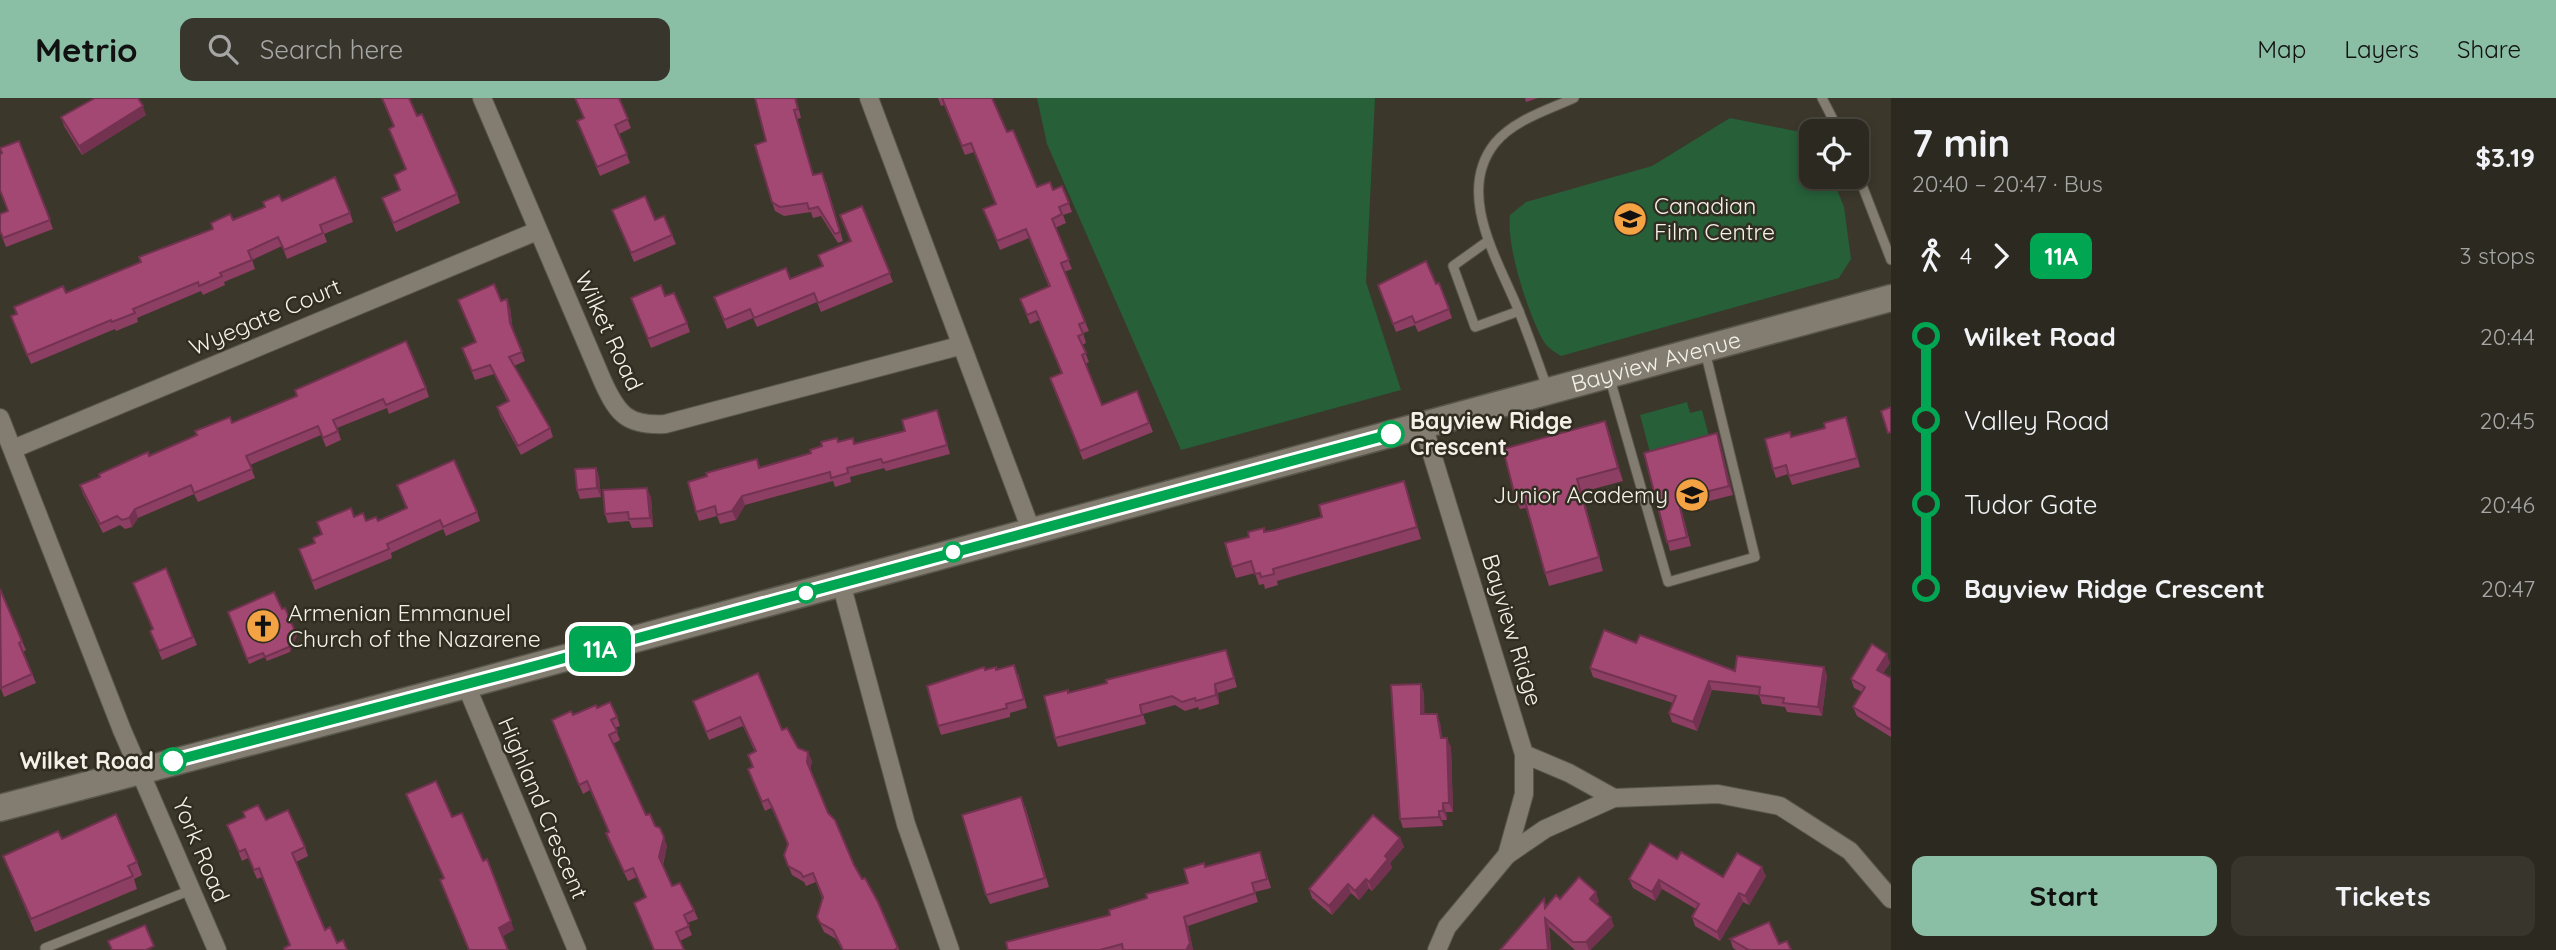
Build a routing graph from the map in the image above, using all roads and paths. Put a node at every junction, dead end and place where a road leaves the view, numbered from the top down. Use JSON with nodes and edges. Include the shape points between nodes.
{"nodes":[{"id":1,"x":482,"y":98,"type":"edge"},
{"id":2,"x":869,"y":98,"type":"edge"},
{"id":3,"x":1574,"y":98,"type":"edge"},
{"id":4,"x":1822,"y":98,"type":"edge"},
{"id":5,"x":1833,"y":119,"type":"edge"},
{"id":6,"x":1864,"y":189,"type":"edge"},
{"id":7,"x":537,"y":231,"type":"junction"},
{"id":8,"x":1488,"y":241,"type":"junction"},
{"id":9,"x":1891,"y":260,"type":"edge"},
{"id":10,"x":1891,"y":298,"type":"edge"},
{"id":11,"x":1519,"y":311,"type":"junction"},
{"id":12,"x":959,"y":346,"type":"junction"},
{"id":13,"x":1704,"y":349,"type":"junction"},
{"id":14,"x":1609,"y":375,"type":"junction"},
{"id":15,"x":1548,"y":392,"type":"junction"},
{"id":16,"x":0,"y":418,"type":"edge"},
{"id":17,"x":1423,"y":425,"type":"junction"},
{"id":18,"x":13,"y":449,"type":"junction"},
{"id":19,"x":1031,"y":530,"type":"junction"},
{"id":20,"x":841,"y":583,"type":"junction"},
{"id":21,"x":466,"y":685,"type":"junction"},
{"id":22,"x":1524,"y":754,"type":"junction"},
{"id":23,"x":139,"y":769,"type":"junction"},
{"id":24,"x":1614,"y":798,"type":"junction"},
{"id":25,"x":0,"y":808,"type":"edge"},
{"id":26,"x":1507,"y":855,"type":"junction"},
{"id":27,"x":191,"y":890,"type":"junction"},
{"id":28,"x":1891,"y":899,"type":"edge"},
{"id":29,"x":45,"y":948,"type":"dead end"},
{"id":30,"x":217,"y":950,"type":"edge"},
{"id":31,"x":578,"y":950,"type":"edge"},
{"id":32,"x":950,"y":950,"type":"edge"},
{"id":33,"x":1437,"y":950,"type":"edge"}],
"edges":[{"from":1,"to":7,"type":"street","name":"Wilket Road"},
{"from":2,"to":12,"type":"street"},
{"from":3,"to":8,"type":"lane","via":[[1523,121],[1494,144],[1479,187]]},
{"from":4,"to":5,"type":"lane"},
{"from":6,"to":9,"type":"lane"},
{"from":7,"to":12,"type":"street","name":"Wilket Road","via":[[613,404],[625,417],[643,425],[692,418]]},
{"from":7,"to":18,"type":"street","name":"Wyegate Court"},
{"from":8,"to":11,"type":"lane"},
{"from":8,"to":11,"type":"lane","via":[[1453,266],[1475,327]]},
{"from":10,"to":13,"type":"main road","name":"Bayview Avenue"},
{"from":11,"to":15,"type":"lane"},
{"from":12,"to":19,"type":"street"},
{"from":13,"to":14,"type":"main road","name":"Bayview Avenue"},
{"from":13,"to":14,"type":"lane","via":[[1755,557],[1668,582]]},
{"from":14,"to":15,"type":"main road","name":"Bayview Avenue"},
{"from":15,"to":17,"type":"main road","name":"Bayview Avenue"},
{"from":16,"to":18,"type":"street"},
{"from":17,"to":19,"type":"main road","name":"Bayview Avenue"},
{"from":17,"to":22,"type":"street","name":"Bayview Ridge"},
{"from":18,"to":23,"type":"street"},
{"from":19,"to":20,"type":"main road","name":"Bayview Avenue"},
{"from":20,"to":21,"type":"main road","name":"Bayview Avenue"},
{"from":20,"to":32,"type":"street","via":[[906,824]]},
{"from":21,"to":23,"type":"main road","name":"Bayview Avenue"},
{"from":21,"to":31,"type":"street","name":"Highland Crescent"},
{"from":22,"to":24,"type":"street"},
{"from":22,"to":26,"type":"street","via":[[1524,794]]},
{"from":23,"to":25,"type":"main road","name":"Bayview Avenue"},
{"from":23,"to":27,"type":"street","name":"York Road"},
{"from":24,"to":26,"type":"street","via":[[1545,829]]},
{"from":24,"to":28,"type":"street","via":[[1718,794],[1780,806],[1850,851]]},
{"from":26,"to":33,"type":"street","via":[[1447,927]]},
{"from":27,"to":29,"type":"lane"},
{"from":27,"to":30,"type":"street","name":"York Road"}]}
